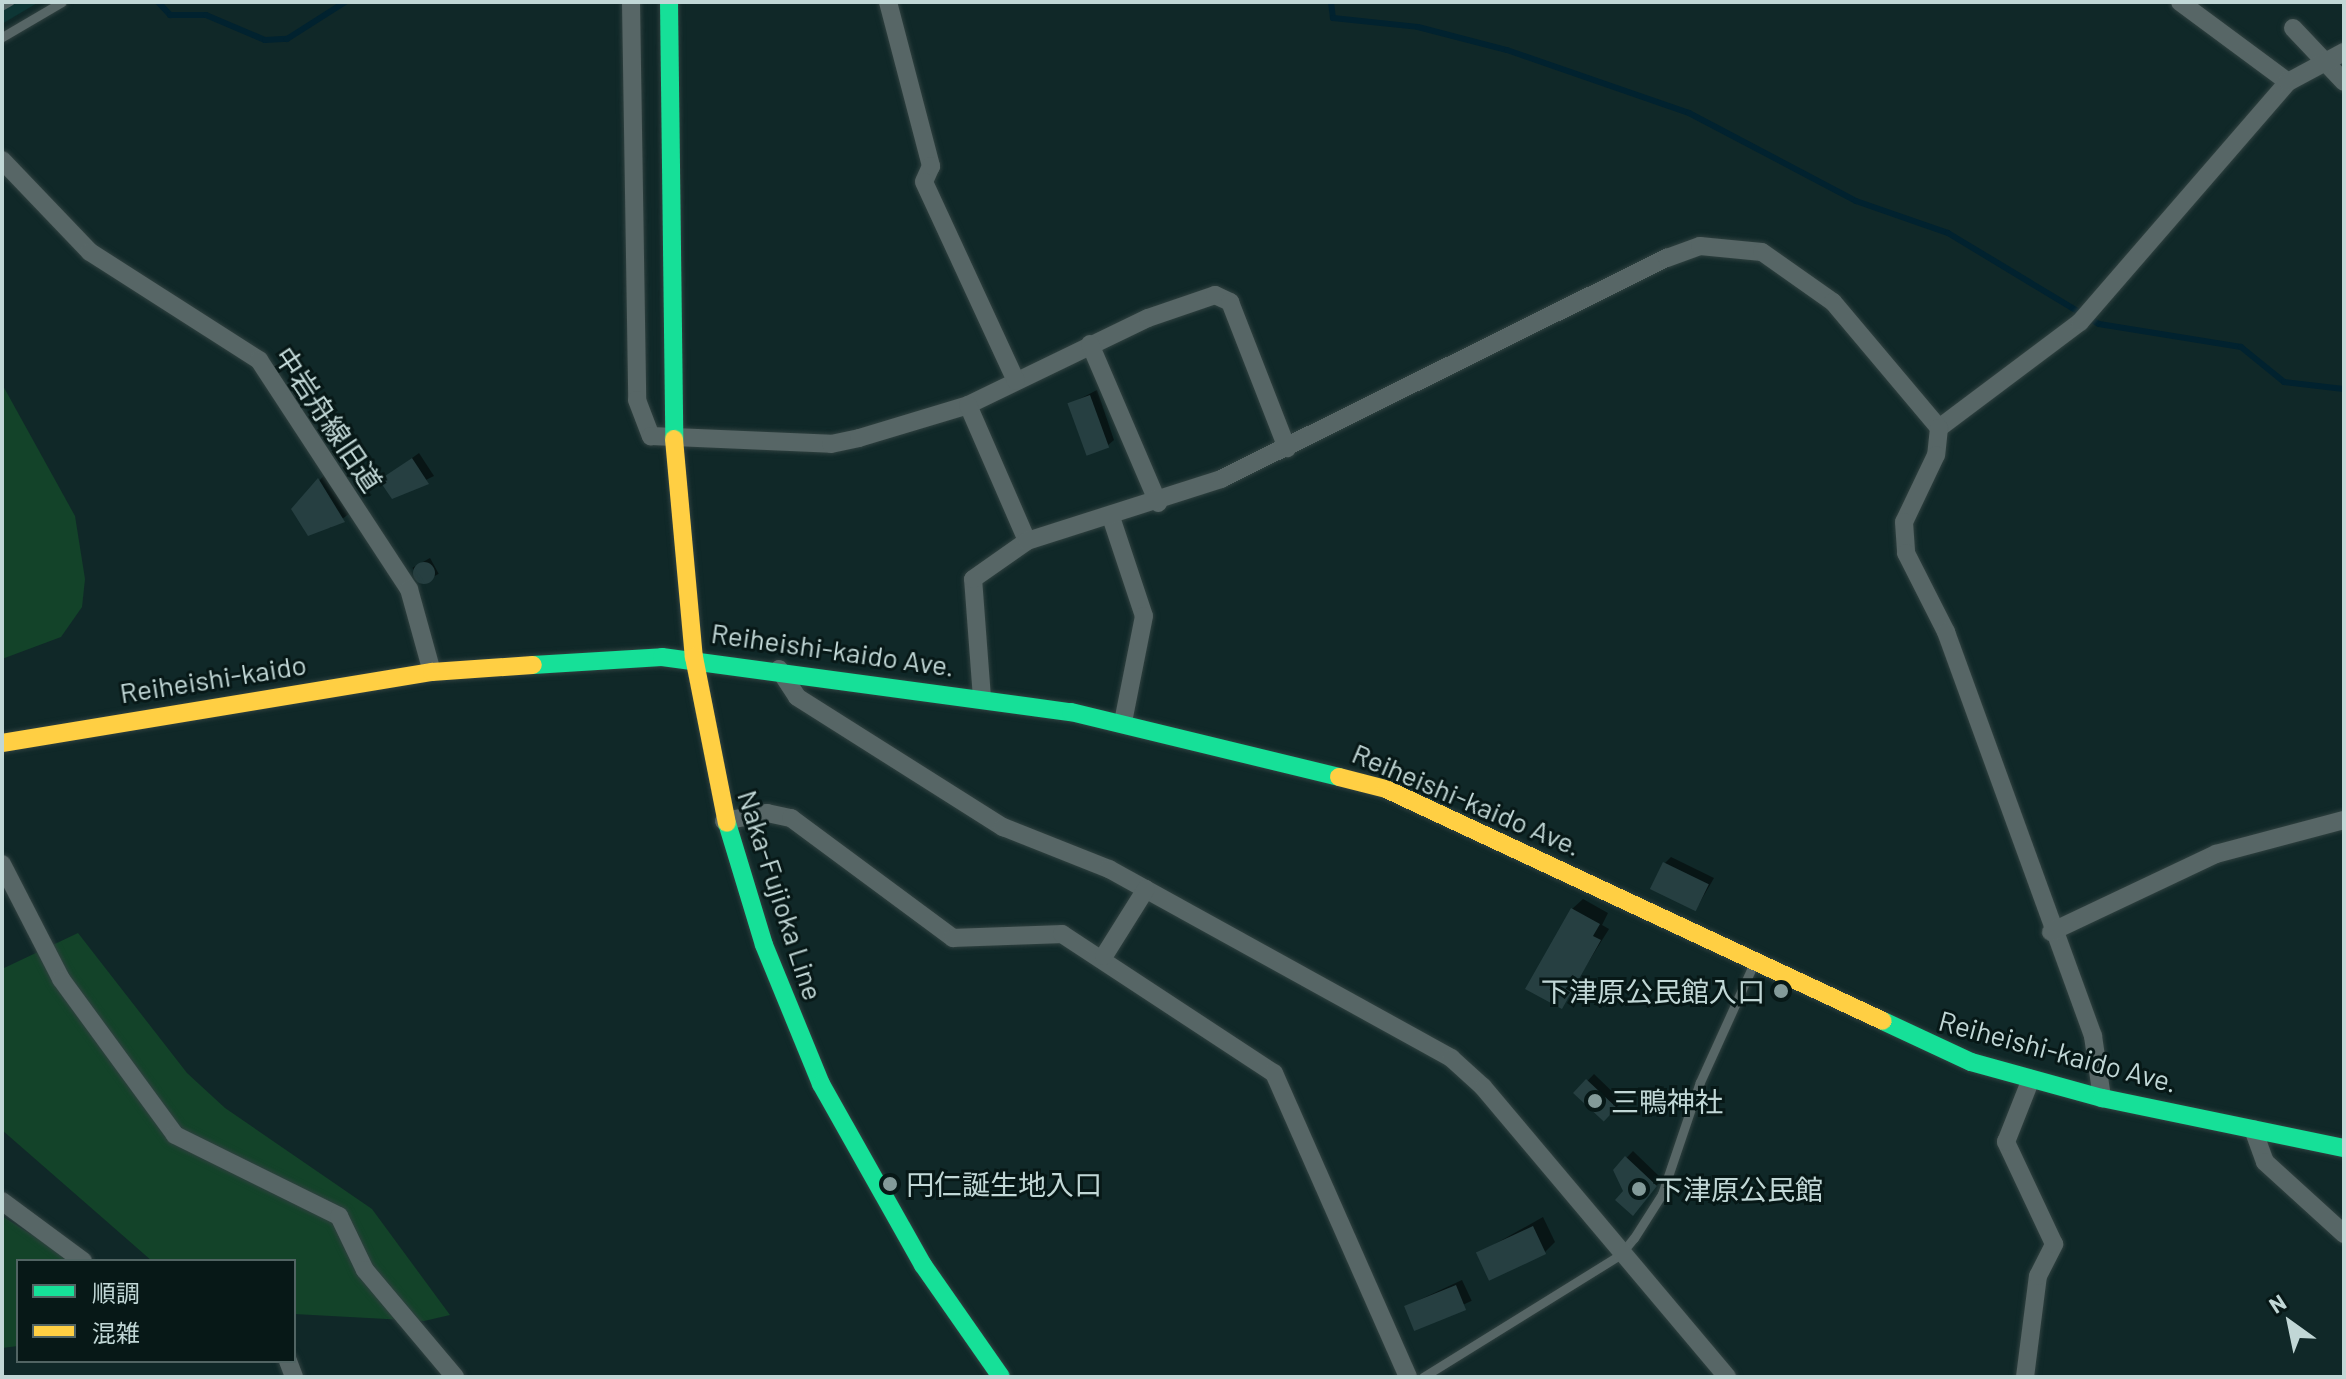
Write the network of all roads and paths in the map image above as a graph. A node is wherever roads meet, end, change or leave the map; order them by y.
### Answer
1 (62, 2) edge
2 (631, 2) edge
3 (669, 2) edge
4 (888, 2) edge
5 (2180, 2) edge
6 (2293, 28) dead end
7 (2, 37) edge
8 (2344, 52) edge
9 (2321, 65) junction
10 (2288, 82) junction
11 (2344, 82) edge
12 (2, 160) edge
13 (1090, 344) junction
14 (1016, 381) junction
15 (968, 405) junction
16 (1939, 428) junction
17 (674, 438) junction
18 (1287, 448) junction
19 (1158, 503) junction
20 (1111, 517) junction
21 (1027, 541) junction
22 (694, 657) junction
23 (779, 669) junction
24 (432, 672) junction
25 (982, 698) junction
26 (1123, 722) junction
27 (2, 743) edge
28 (2344, 820) edge
29 (724, 821) junction
30 (2, 864) edge
31 (1146, 889) junction
32 (2051, 932) junction
33 (1104, 956) junction
34 (1754, 963) junction
35 (2031, 1079) junction
36 (2102, 1098) junction
37 (2253, 1129) junction
38 (2344, 1148) edge
39 (2, 1201) edge
40 (2344, 1234) edge
41 (1620, 1255) junction
42 (80, 1259) edge
43 (455, 1377) edge
44 (1001, 1377) edge
45 (1408, 1377) edge
46 (1423, 1377) edge
47 (1727, 1377) edge
48 (2025, 1377) edge

1 - 7 lane
2 - 17 street
3 - 17 main road, Naka-Fujioka Line
4 - 14 street
5 - 10 street
6 - 9 street
8 - 9 street
9 - 10 street
9 - 11 street
10 - 16 street
12 - 24 street, 中岩舟線旧道
13 - 14 street
13 - 18 street
13 - 19 street
14 - 15 street
15 - 17 street
15 - 21 street
16 - 18 street
16 - 32 street
17 - 22 main road, Naka-Fujioka Line
18 - 19 street
19 - 20 street
20 - 21 street
20 - 26 street
21 - 25 street
22 - 23 main road, Reiheishi-kaido Ave.
22 - 24 main road, Reiheishi-kaido Ave.
22 - 29 main road, Naka-Fujioka Line
23 - 25 main road, Reiheishi-kaido Ave.
23 - 31 street
24 - 27 main road, Reiheishi-kaido
25 - 26 main road, Reiheishi-kaido Ave.
26 - 34 main road, Reiheishi-kaido Ave.
28 - 32 street
29 - 33 street
29 - 44 main road, Naka-Fujioka Line
30 - 43 street
31 - 33 street
31 - 41 street
32 - 36 street
33 - 45 street
34 - 35 main road, Reiheishi-kaido Ave.
34 - 41 lane
35 - 36 main road, Reiheishi-kaido Ave.
35 - 48 street
36 - 37 main road, Reiheishi-kaido Ave.
37 - 38 main road, Reiheishi-kaido Ave.
37 - 40 street
39 - 42 street
41 - 46 lane
41 - 47 street

